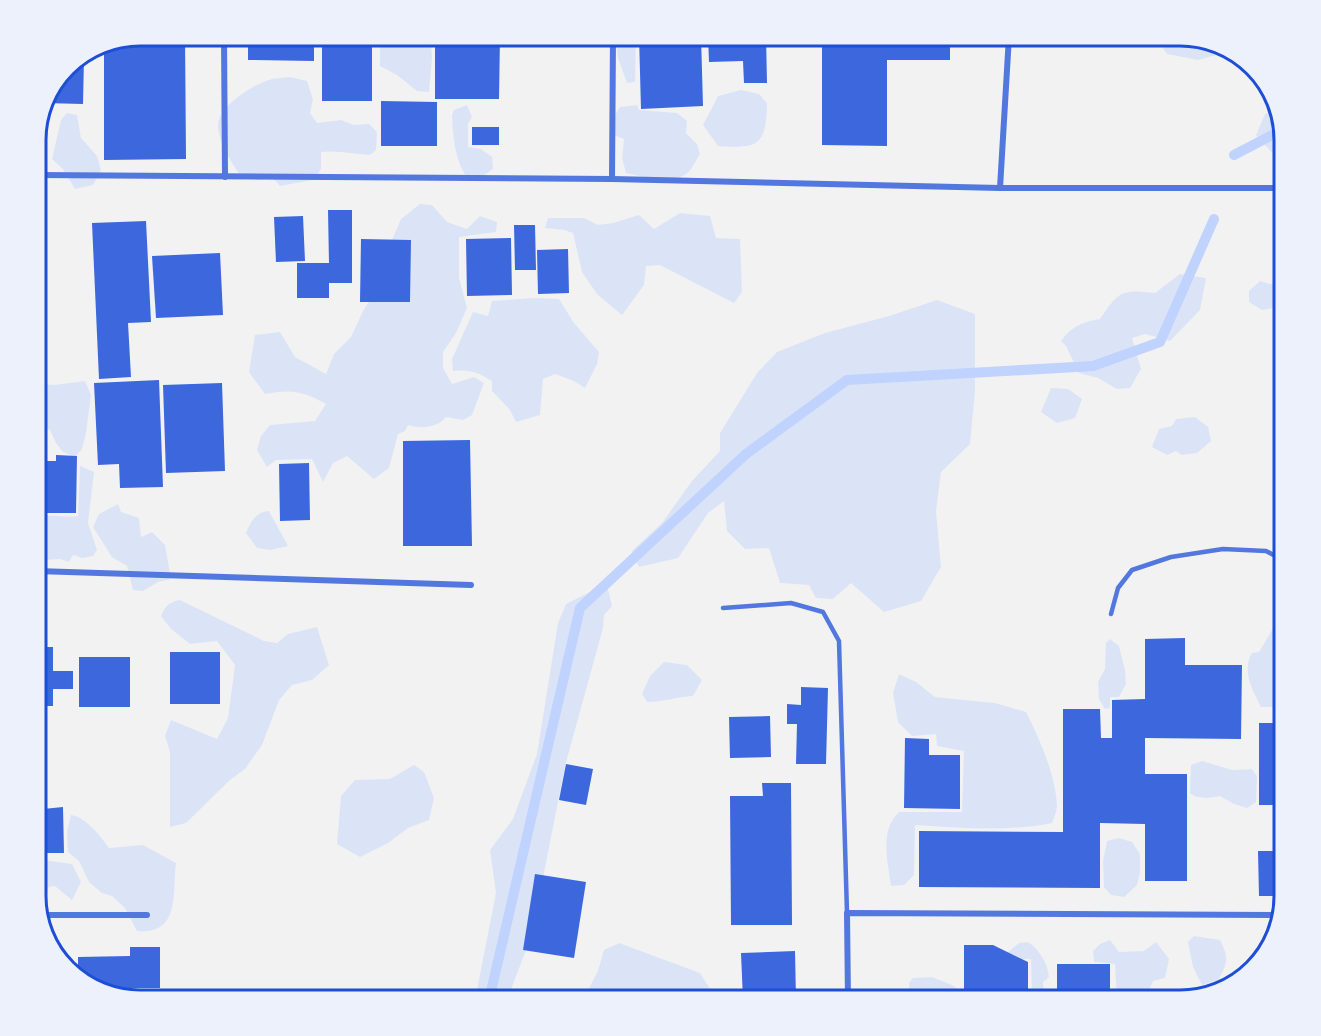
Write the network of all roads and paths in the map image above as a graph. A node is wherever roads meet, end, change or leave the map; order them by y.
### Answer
1 (224, 47) edge
2 (613, 47) edge
3 (1008, 47) edge
4 (47, 175) edge
5 (225, 177) junction
6 (612, 179) junction
7 (1000, 188) junction
8 (1274, 188) edge
9 (1274, 555) edge
10 (47, 571) edge
11 (471, 585) dead end
12 (723, 608) dead end
13 (1111, 614) dead end
14 (847, 913) junction
15 (49, 915) edge
16 (147, 915) dead end
17 (1273, 915) edge
18 (848, 990) edge

1 - 5 street
2 - 6 street
3 - 7 street
4 - 5 street
5 - 6 street
6 - 7 street
7 - 8 street
9 - 13 lane
10 - 11 street
12 - 14 lane
14 - 17 street
14 - 18 street
15 - 16 street

